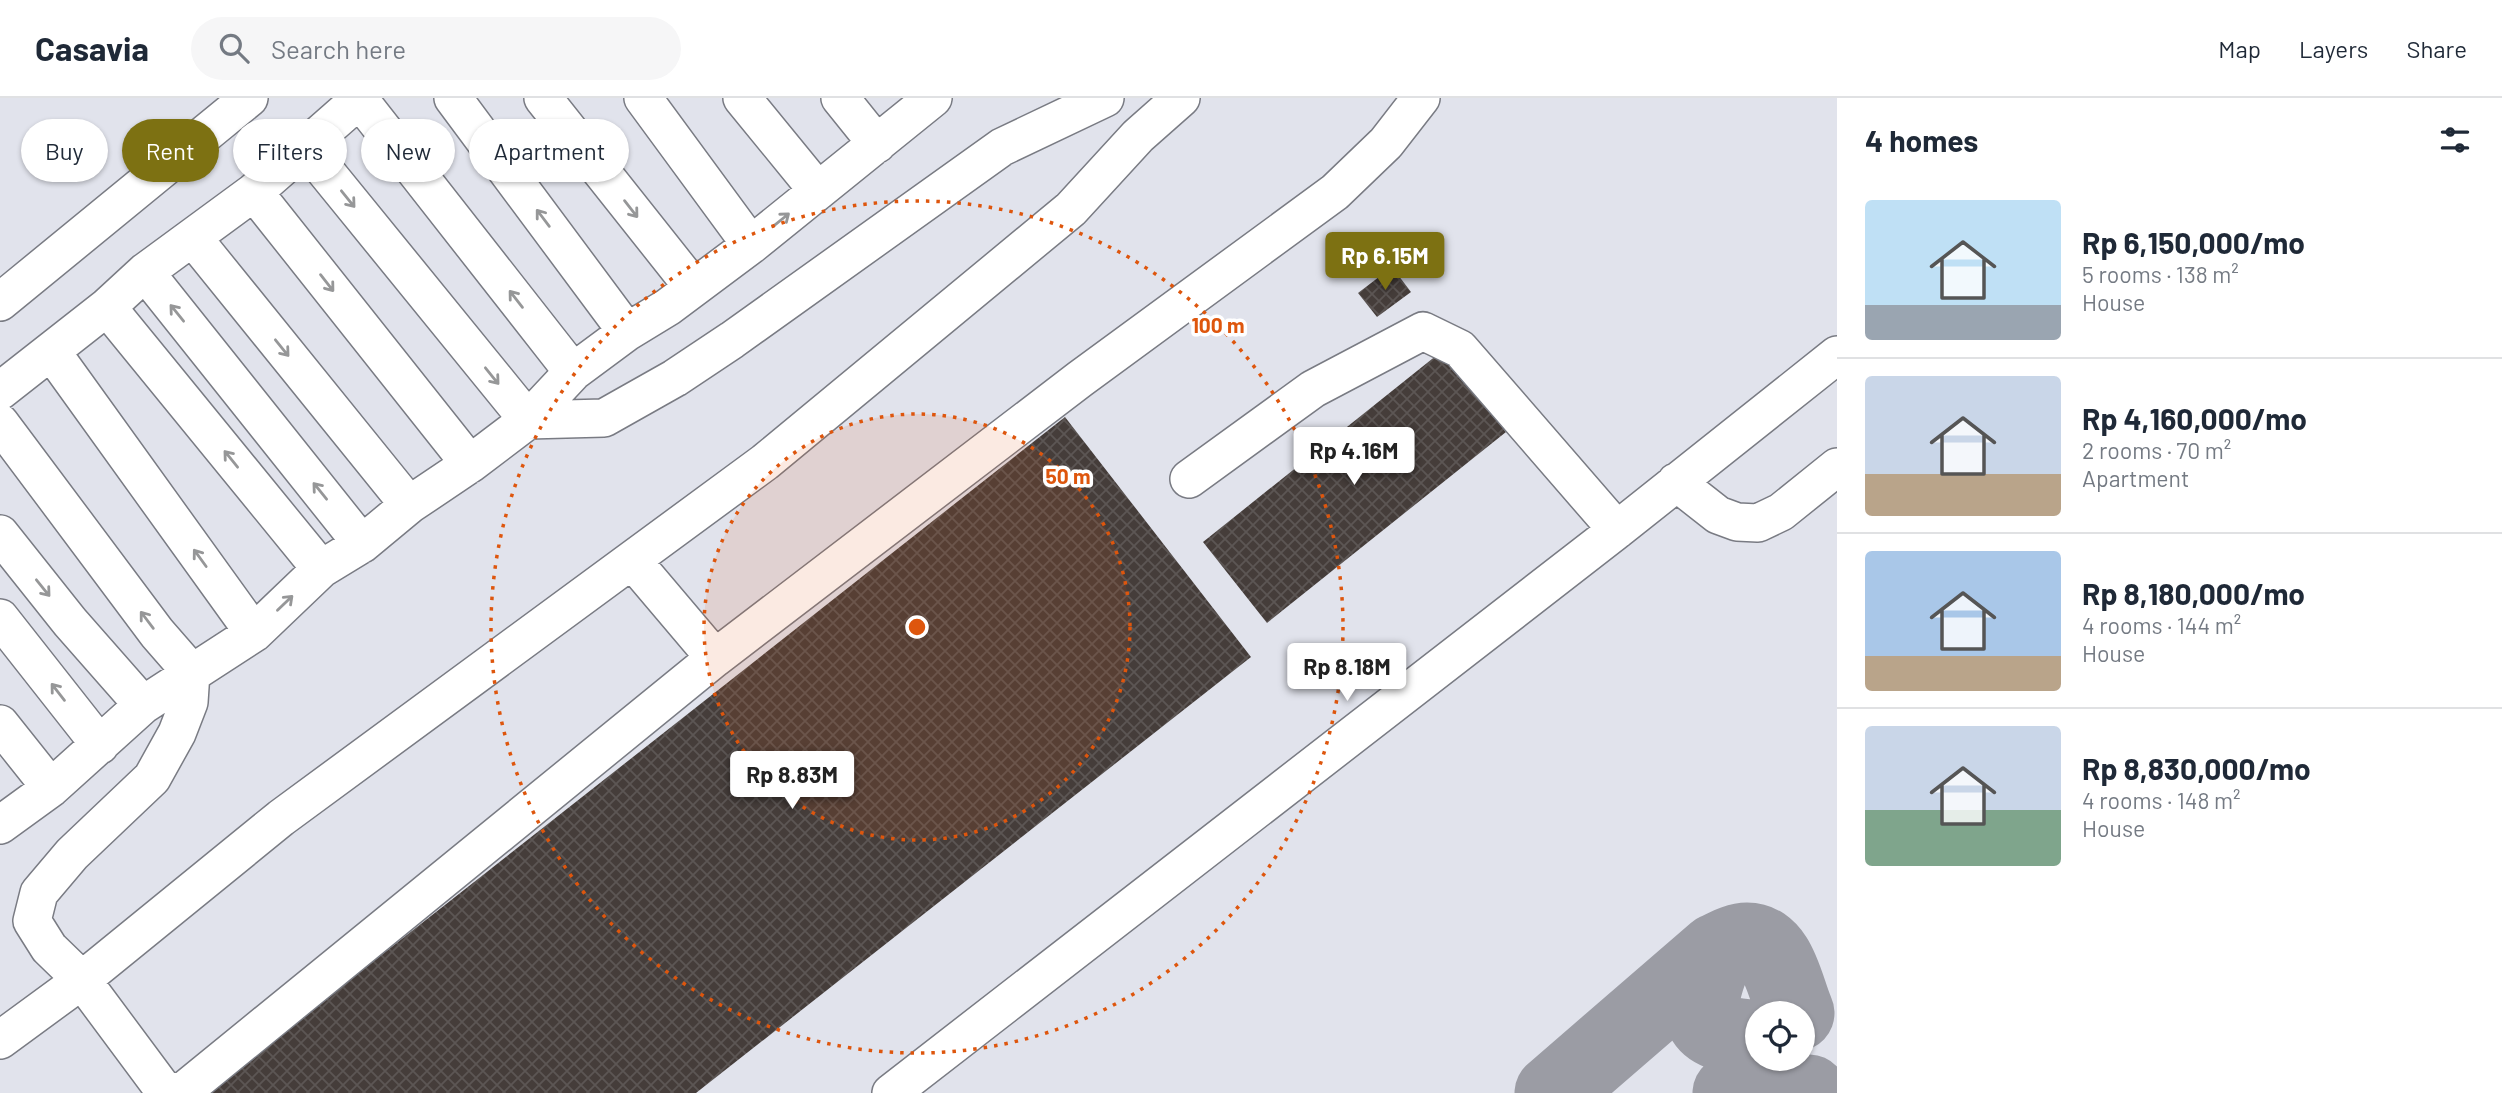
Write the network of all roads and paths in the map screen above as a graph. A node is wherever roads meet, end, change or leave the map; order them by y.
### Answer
1 (249, 98) edge
2 (453, 98) edge
3 (543, 98) edge
4 (643, 98) edge
5 (742, 98) edge
6 (840, 98) edge
7 (1105, 98) edge
8 (1181, 98) edge
9 (1421, 98) edge
10 (360, 99) edge
11 (924, 101) edge
12 (337, 119) edge
13 (877, 144) junction
14 (265, 182) edge
15 (334, 182) edge
16 (818, 191) junction
17 (254, 192) junction
18 (193, 238) junction
19 (751, 245) junction
20 (145, 272) junction
21 (693, 288) junction
22 (0, 302) edge
23 (107, 307) junction
24 (627, 332) junction
25 (51, 351) junction
26 (1837, 355) edge
27 (573, 372) junction
28 (0, 390) edge
29 (528, 420) junction
30 (0, 424) edge
31 (470, 464) junction
32 (1837, 467) edge
33 (1189, 479) dead end
34 (1676, 482) junction
35 (409, 505) junction
36 (1616, 530) junction
37 (0, 534) edge
38 (362, 544) junction
39 (632, 561) junction
40 (321, 569) junction
41 (0, 618) edge
42 (254, 633) junction
43 (715, 658) junction
44 (191, 672) junction
45 (143, 705) junction
46 (0, 724) edge
47 (100, 745) junction
48 (51, 788) junction
49 (0, 825) edge
50 (82, 980) junction
51 (0, 1040) edge
52 (180, 1093) edge
53 (891, 1093) edge

1 - 22 street
24 -> 2 street
3 -> 21 street
4 - 19 street
5 - 16 street
6 - 13 street
7 - 29 street
8 - 39 street
9 - 43 street
10 - 12 street
27 -> 10 street
11 - 13 street
13 - 16 street
14 - 17 street
15 -> 29 street
19 -> 16 street
17 - 18 street
17 -> 31 street
18 - 20 street
18 -> 35 street
19 - 21 street
20 - 23 street
38 -> 20 street
21 - 24 street
23 - 25 street
40 -> 23 street
24 - 27 street
25 - 28 street
42 -> 25 street
26 - 34 street
27 - 29 street
29 - 31 street
44 -> 30 street
31 - 35 street
32 - 34 street
33 - 36 street
34 - 36 street
35 - 38 street
36 - 53 street
37 -> 45 street
38 - 40 street
39 - 43 street
39 - 50 street
42 -> 40 street
47 -> 41 street
42 - 44 street
43 - 52 street
44 - 45 street
44 - 50 street
45 - 47 street
46 - 48 street
47 - 48 street
48 - 49 street
50 - 51 street
50 - 52 street

